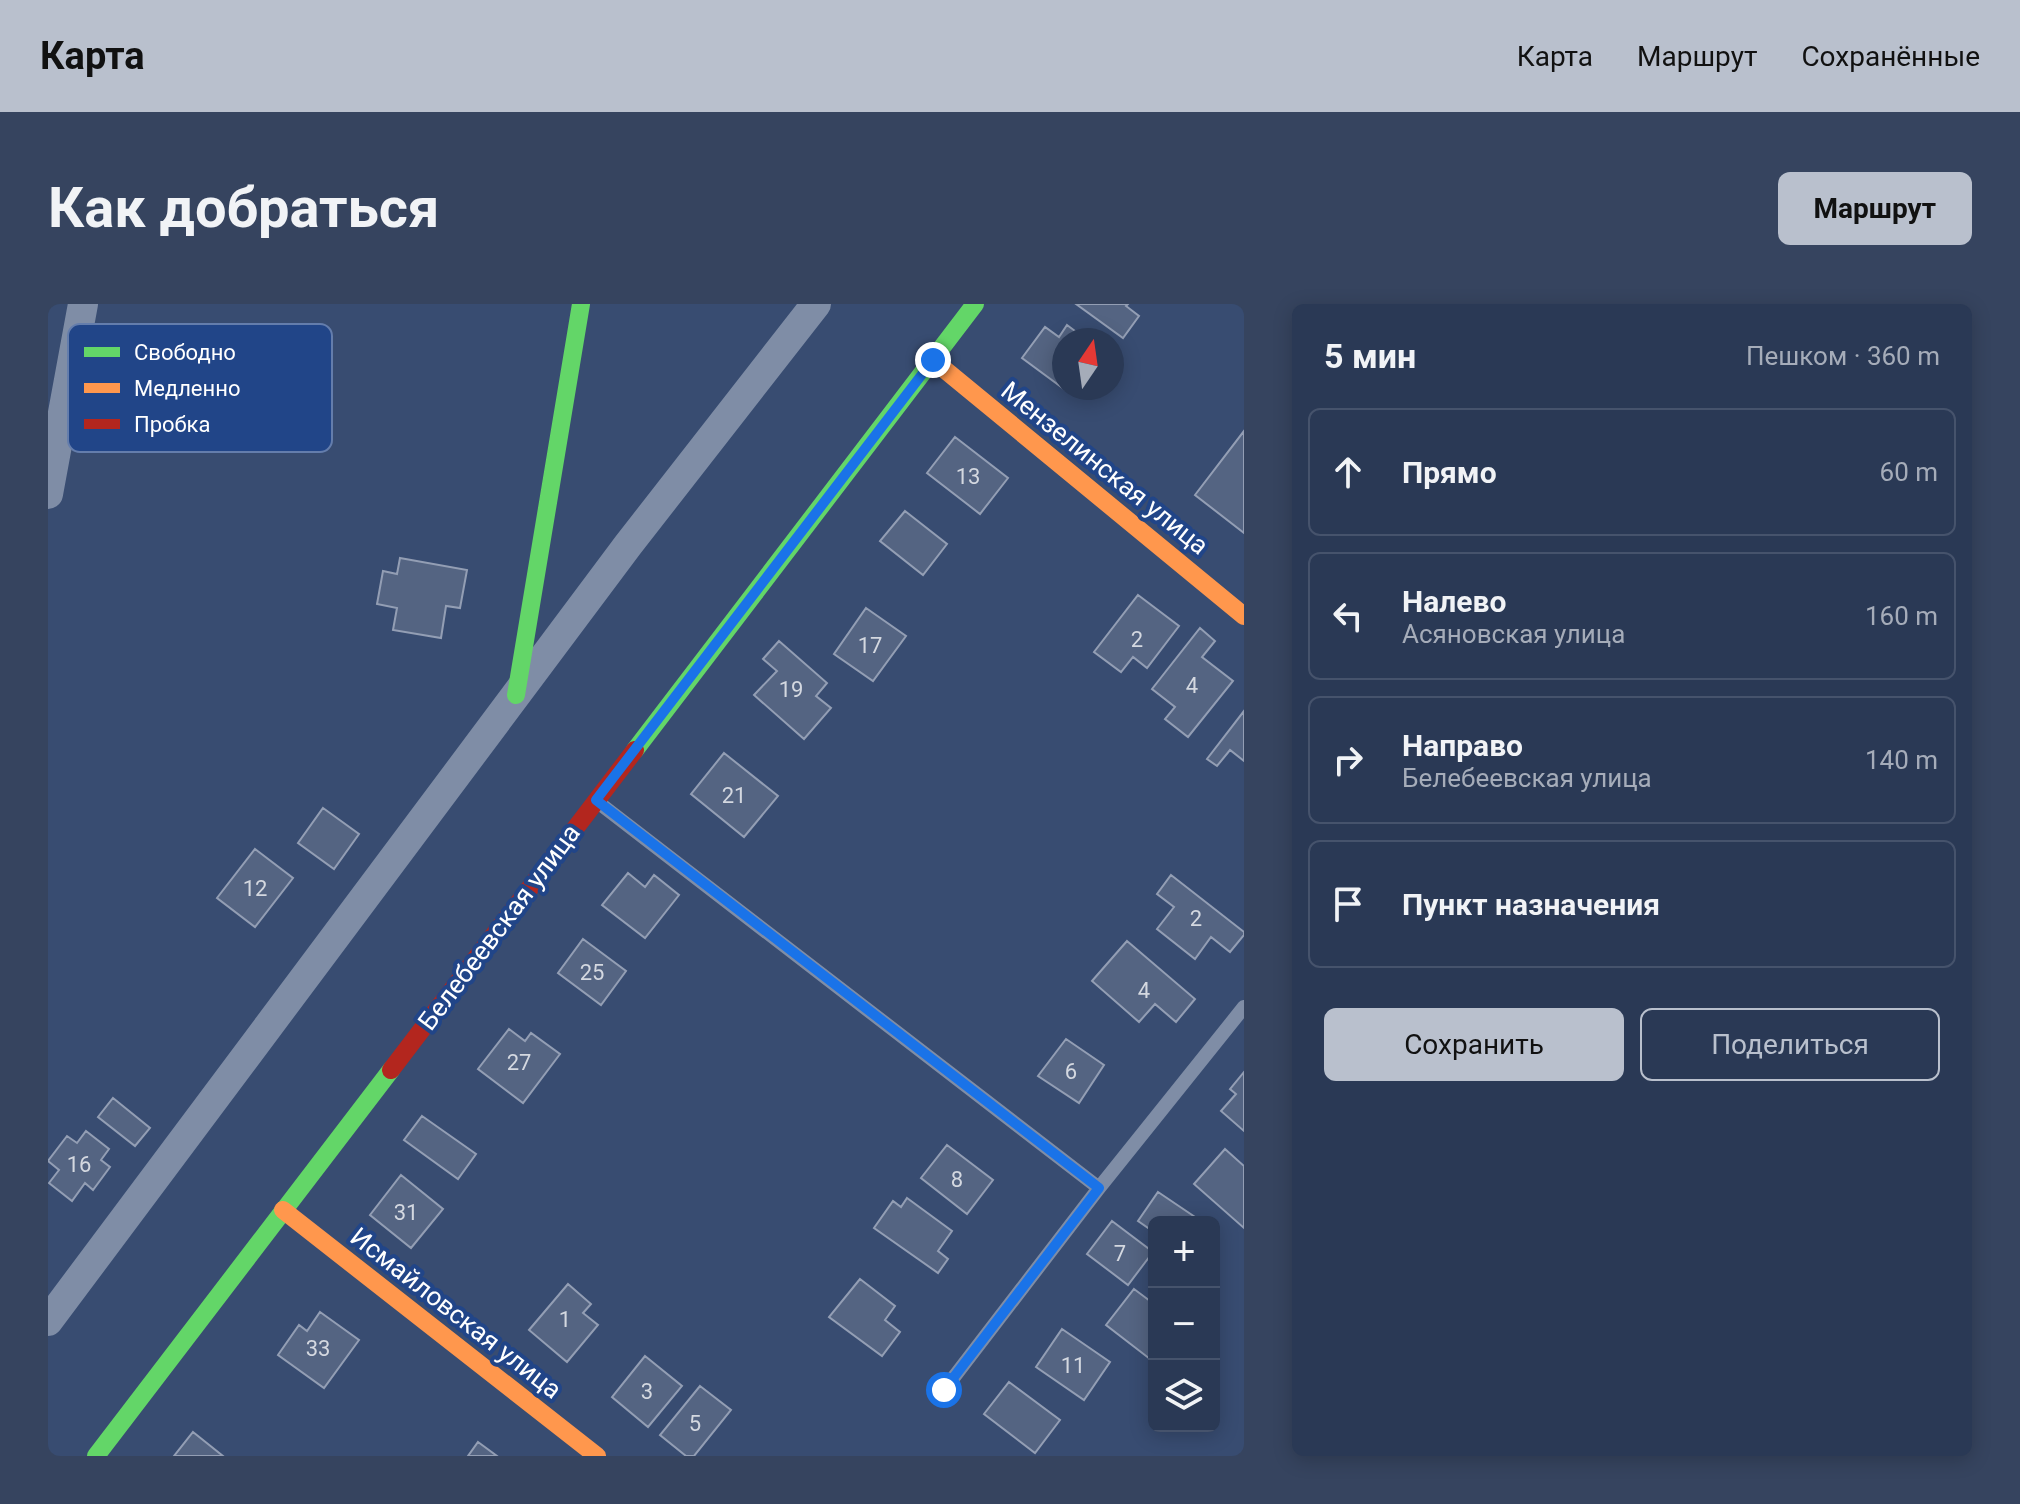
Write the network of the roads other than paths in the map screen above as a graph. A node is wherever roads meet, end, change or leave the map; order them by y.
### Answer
1 (83, 304) edge
2 (581, 304) edge
3 (816, 304) edge
4 (975, 304) edge
5 (79, 324) edge
6 (933, 360) junction
7 (68, 385) edge
8 (48, 494) edge
9 (1244, 616) edge
10 (516, 695) junction
11 (596, 800) junction
12 (1244, 1007) edge
13 (1099, 1188) junction
14 (283, 1210) junction
15 (48, 1321) edge
16 (944, 1390) dead end
17 (96, 1456) edge
18 (597, 1456) edge

1 - 5 street
2 - 10 street
3 - 10 street
4 - 6 street, Белебеевская улица
6 - 9 street, Мензелинская улица
6 - 11 street, Белебеевская улица
7 - 8 street
10 - 15 street
11 - 13 lane
11 - 14 street, Белебеевская улица
12 - 13 lane
13 - 16 lane
14 - 17 street, Белебеевская улица
14 - 18 street, Исмайловская улица

